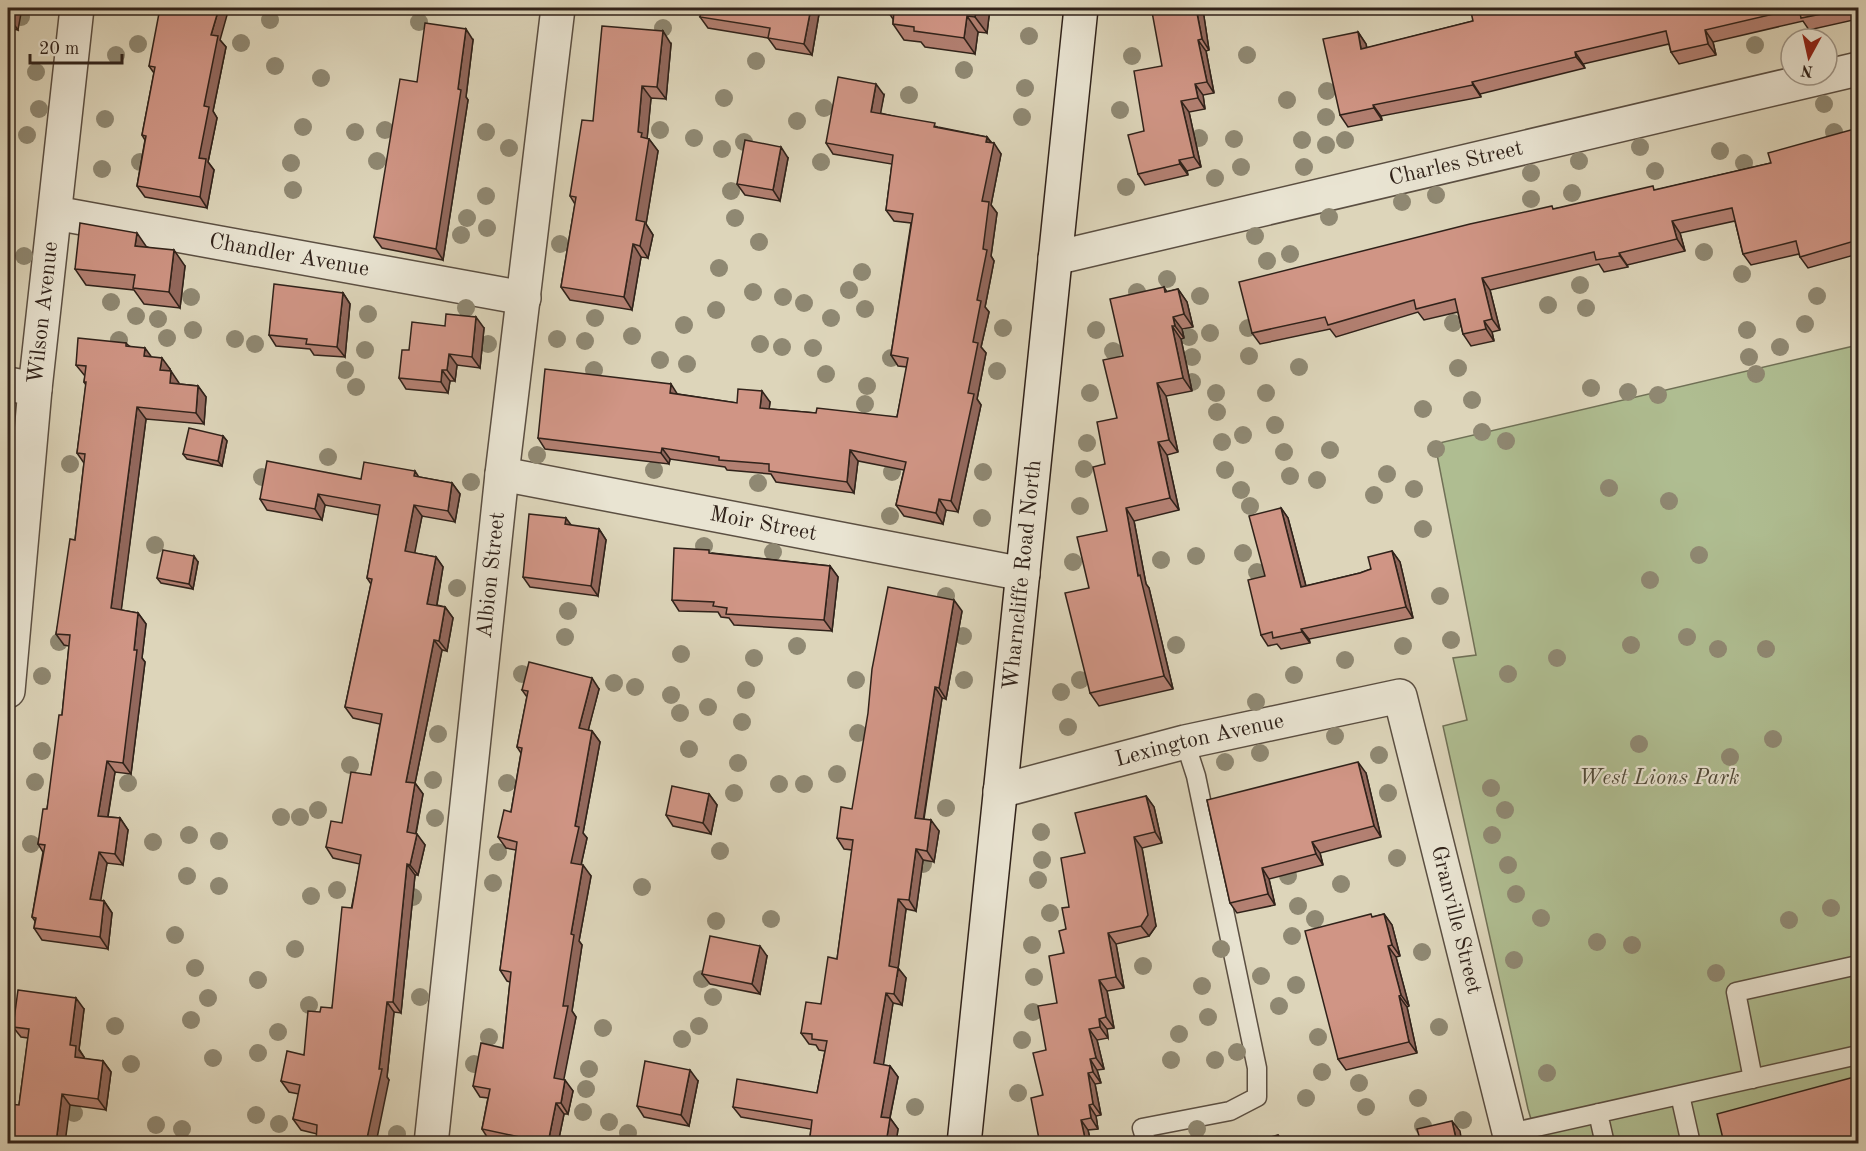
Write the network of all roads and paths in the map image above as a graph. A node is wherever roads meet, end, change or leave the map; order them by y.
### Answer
1 (77, 8) edge
2 (558, 8) edge
3 (1082, 8) edge
4 (1858, 69) edge
5 (55, 213) junction
6 (1055, 258) junction
7 (525, 298) junction
8 (21, 386) edge
9 (502, 474) junction
10 (1023, 574) junction
11 (8, 691) edge
12 (1400, 696) joint
13 (1185, 742) junction
14 (1000, 791) junction
15 (1858, 965) edge
16 (1858, 1055) edge
17 (1753, 1078) junction
18 (1680, 1095) junction
19 (1598, 1113) junction
20 (1511, 1138) edge
21 (431, 1143) edge
22 (964, 1143) edge
23 (1147, 1143) edge
24 (1605, 1143) edge
25 (1691, 1143) edge

1 - 5 street, Wilson Avenue
2 - 7 street, Albion Street
3 - 6 street, Wharncliffe Road North
4 - 6 street, Charles Street
5 - 7 street, Chandler Avenue
5 - 8 street, Wilson Avenue
6 - 10 street, Wharncliffe Road North
7 - 9 street, Albion Street
8 - 11 street, Wilson Avenue
9 - 10 street, Moir Street
9 - 21 street, Albion Street
10 - 14 street, Wharncliffe Road North
12 - 13 street, Lexington Avenue
12 - 20 street, Granville Street
13 - 14 street, Lexington Avenue
13 - 23 lane
14 - 22 street, Wharncliffe Road North
15 - 17 lane
16 - 17 lane
17 - 18 lane
18 - 19 lane
18 - 25 lane
19 - 20 lane
19 - 24 lane

